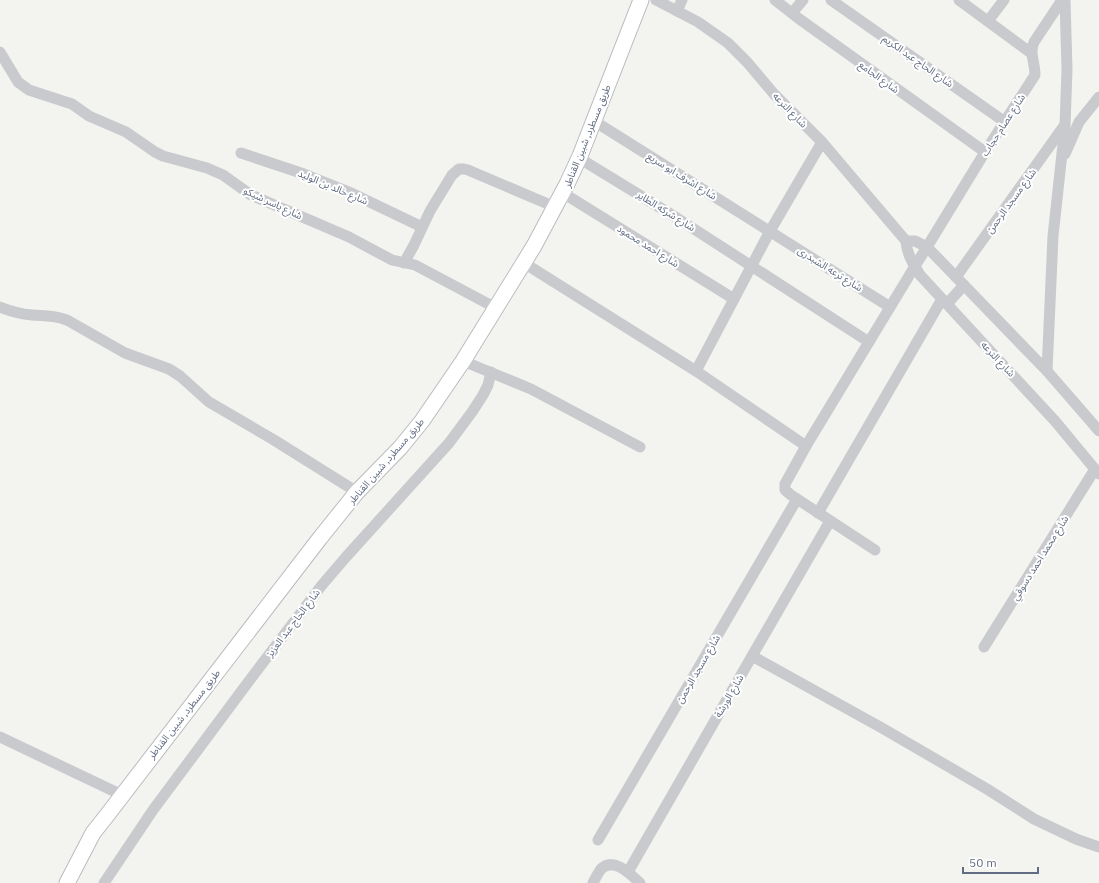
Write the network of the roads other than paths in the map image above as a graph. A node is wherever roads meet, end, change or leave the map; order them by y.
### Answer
1 (641, 0) edge
2 (656, 0) edge
3 (682, 0) edge
4 (775, 0) edge
5 (803, 0) edge
6 (830, 0) edge
7 (959, 0) edge
8 (1004, 0) edge
9 (1062, 0) edge
10 (1065, 0) edge
11 (674, 9) junction
12 (792, 13) junction
13 (988, 21) junction
14 (0, 52) edge
15 (1031, 53) junction
16 (1099, 98) edge
17 (594, 121) junction
18 (1005, 122) junction
19 (1065, 126) junction
20 (822, 142) junction
21 (985, 152) junction
22 (242, 153) dead end
23 (579, 158) junction
24 (1062, 162) junction
25 (563, 192) junction
26 (555, 206) junction
27 (422, 227) junction
28 (770, 231) junction
29 (906, 241) junction
30 (927, 247) junction
31 (404, 263) junction
32 (524, 263) junction
33 (752, 266) junction
34 (915, 266) junction
35 (960, 281) junction
36 (734, 299) junction
37 (944, 301) junction
38 (0, 307) edge
39 (890, 307) junction
40 (496, 308) junction
41 (869, 342) junction
42 (467, 362) junction
43 (488, 371) junction
44 (696, 371) junction
45 (1047, 371) junction
46 (1099, 431) edge
47 (806, 446) junction
48 (640, 447) dead end
49 (1097, 471) edge
50 (357, 492) junction
51 (797, 499) junction
52 (818, 513) junction
53 (830, 521) junction
54 (875, 550) dead end
55 (984, 647) dead end
56 (752, 656) junction
57 (0, 737) edge
58 (122, 795) junction
59 (598, 840) dead end
60 (1099, 847) edge
61 (628, 872) junction
62 (638, 882) edge
63 (67, 883) edge
64 (104, 883) edge
65 (593, 883) edge

1 - 17 main road, طريق مسطرد, شبين القناطر
2 - 11 street, شارع الترعه
3 - 11 street
4 - 12 street, شارع الجامع
5 - 12 street
6 - 18 street, شارع الحاج عبد الكريم
7 - 13 street
8 - 13 street
9 - 15 street
10 - 19 street
11 - 20 street, شارع الترعه
12 - 21 street, شارع الجامع
13 - 15 street
14 - 31 street, شارع ياسر شيكو
15 - 18 street, شارع عصام حجاب
16 - 24 street
17 - 23 main road, طريق مسطرد, شبين القناطر
17 - 28 street, شارع اشرف ابو سريع
18 - 21 street, شارع عصام حجاب
19 - 24 street
19 - 35 street, شارع مسجد الرحمن
20 - 28 street
20 - 29 street, شارع الترعه
21 - 30 street, شارع عصام حجاب
22 - 27 street, شارع خالد بن الوليد
23 - 25 main road, طريق مسطرد, شبين القناطر
23 - 33 street, شارع شركه الطاير
24 - 45 street
25 - 26 main road, طريق مسطرد, شبين القناطر
25 - 36 street, شارع احمد محمود
26 - 27 street
26 - 32 main road, طريق مسطرد, شبين القناطر
27 - 31 street
28 - 33 street
28 - 39 street, شارع ترعه الشبدرى
29 - 30 street
29 - 34 street, شارع الترعه
30 - 34 street, شارع عصام حجاب
30 - 35 street
31 - 40 street, شارع ياسر شيكو
32 - 40 main road, طريق مسطرد, شبين القناطر
32 - 44 street
33 - 36 street
33 - 41 street, شارع شركه الطاير
34 - 37 street, شارع الترعه
34 - 39 street, شارع عصام حجاب
35 - 37 street, شارع مسجد الرحمن
35 - 45 street
36 - 44 street
37 - 49 street, شارع الترعه
37 - 52 street, شارع مسجد الرحمن
38 - 50 street
39 - 41 street, شارع عصام حجاب
40 - 42 main road, طريق مسطرد, شبين القناطر
41 - 47 street, شارع عصام حجاب
42 - 43 street
42 - 50 main road, طريق مسطرد, شبين القناطر
43 - 48 street
43 - 64 street, شارع الحاج عبد العزيز
44 - 47 street
45 - 46 street
47 - 51 street, شارع عصام حجاب
49 - 55 street, شارع محمد احمد دسوقي
50 - 58 main road, طريق مسطرد, شبين القناطر
51 - 52 street
51 - 59 street, شارع مسجد الرحمن
52 - 53 street
53 - 54 street
53 - 56 street, شارع الورشة
56 - 60 street
56 - 61 street, شارع الورشة
57 - 58 street
58 - 63 main road, طريق مسطرد, شبين القناطر
61 - 62 street
61 - 65 street

